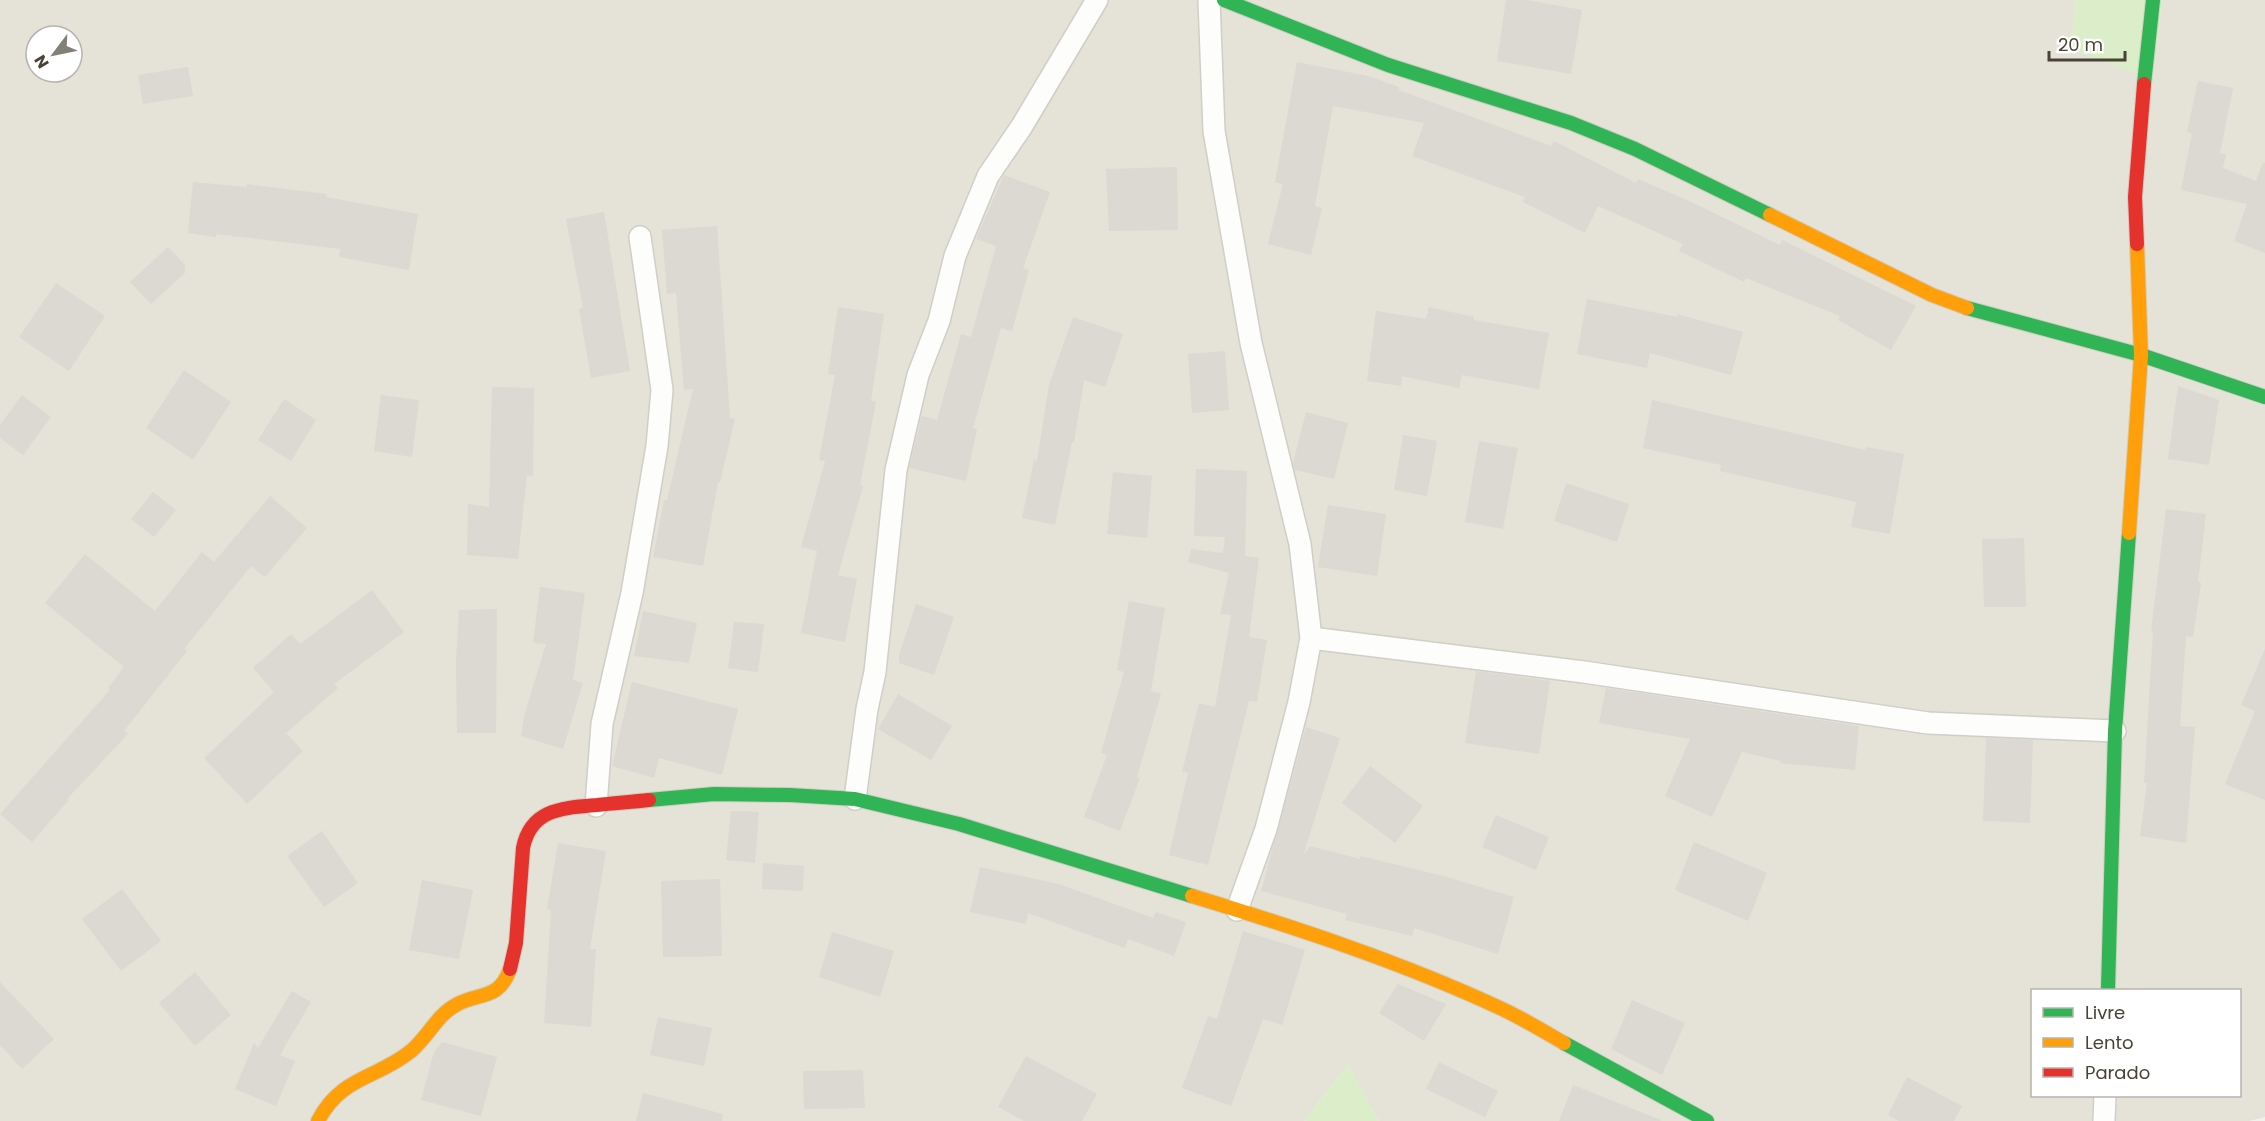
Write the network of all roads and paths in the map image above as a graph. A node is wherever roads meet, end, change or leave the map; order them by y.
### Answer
1 (1097, 0) edge
2 (1209, 0) edge
3 (1224, 0) edge
4 (2153, 0) edge
5 (640, 237) dead end
6 (2141, 355) junction
7 (2265, 397) edge
8 (1311, 638) junction
9 (2115, 731) junction
10 (855, 799) junction
11 (596, 806) junction
12 (1237, 910) junction
13 (2108, 989) edge
14 (2105, 1097) edge
15 (318, 1121) edge
16 (1707, 1121) edge
17 (2104, 1121) edge

1 - 10 street
2 - 8 street
3 - 6 street
4 - 6 street
5 - 11 street
6 - 7 street
6 - 9 street
8 - 9 street
8 - 12 street
9 - 13 street
10 - 11 street
10 - 12 street
11 - 15 street
12 - 16 street
14 - 17 street

